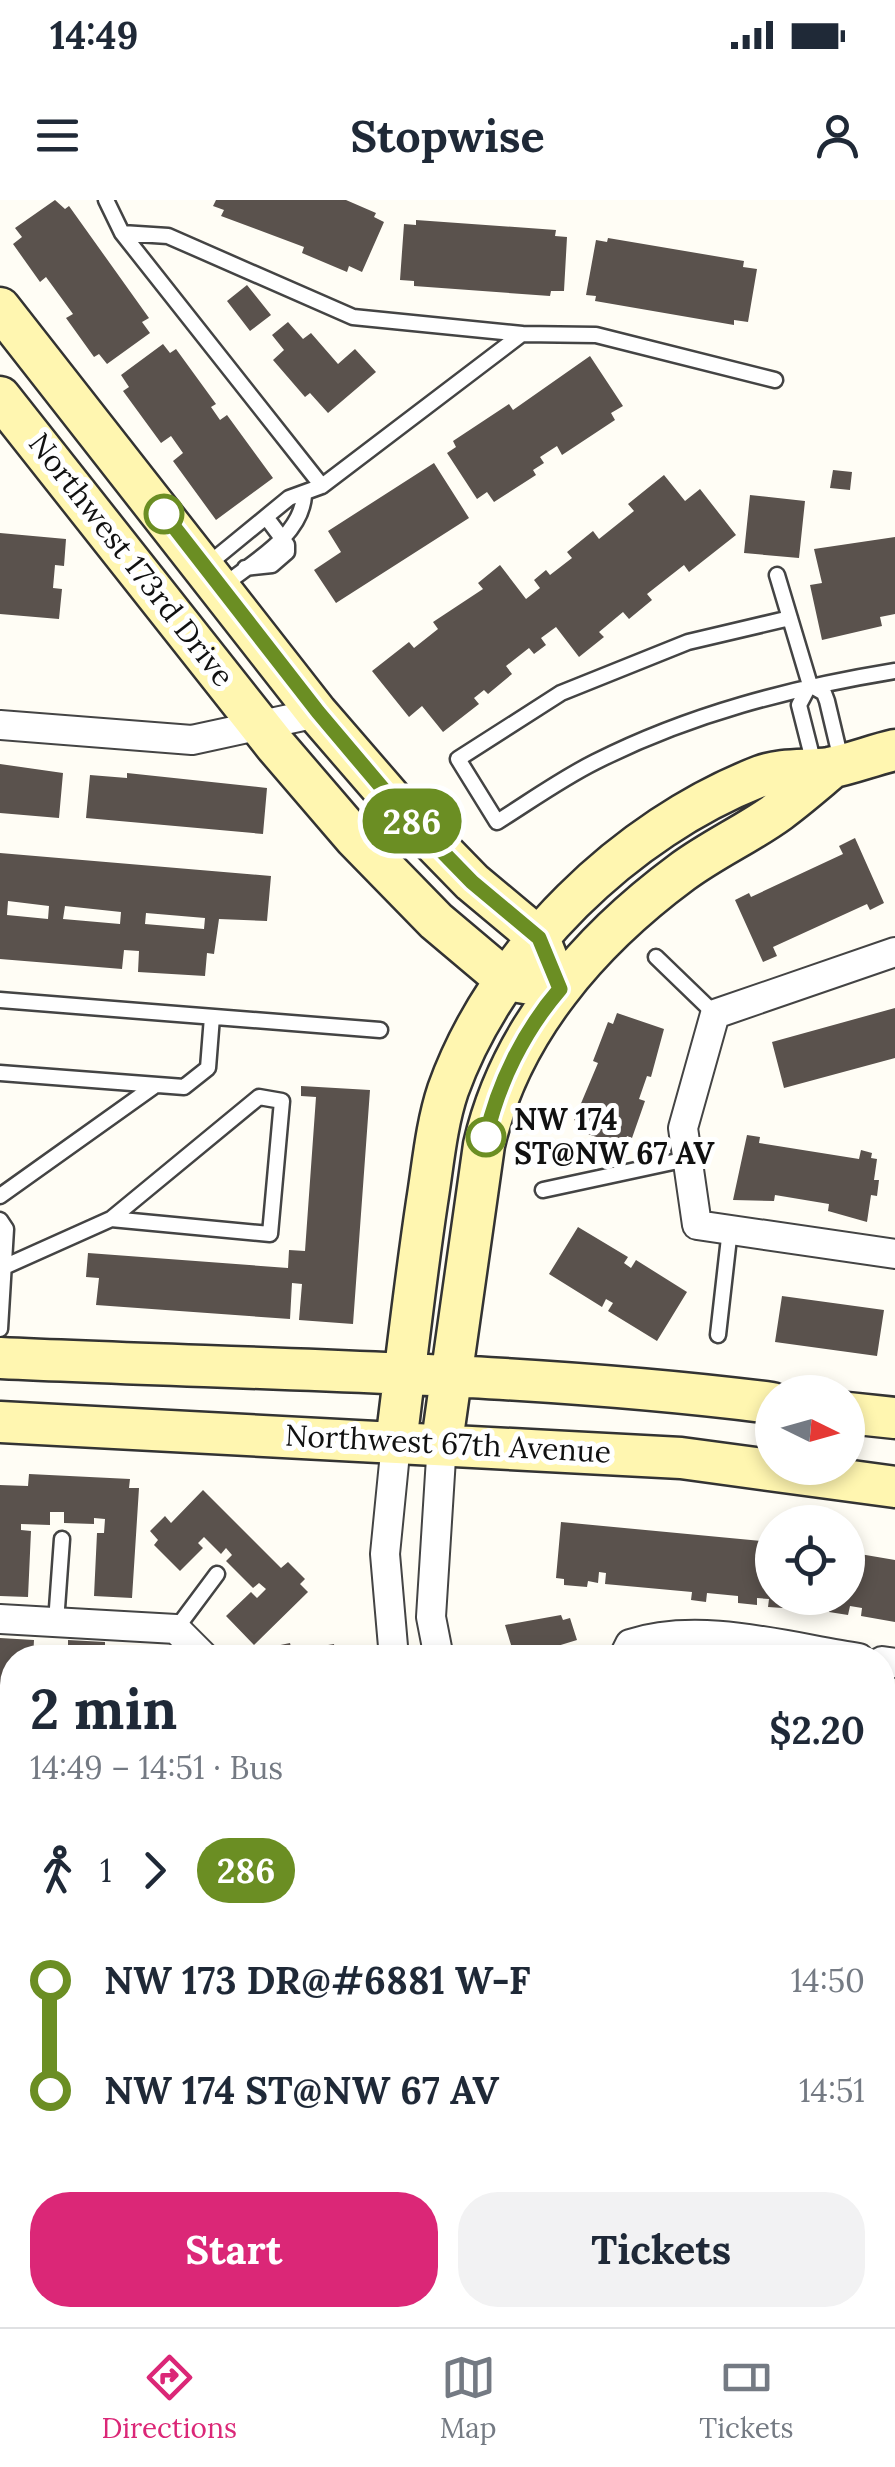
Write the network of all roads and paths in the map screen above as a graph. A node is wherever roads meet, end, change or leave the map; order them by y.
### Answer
1 (106, 200) edge
2 (122, 233) junction
3 (0, 308) edge
4 (522, 334) junction
5 (776, 380) dead end
6 (0, 396) edge
7 (322, 486) junction
8 (304, 496) junction
9 (266, 516) junction
10 (282, 538) junction
11 (224, 574) junction
12 (777, 576) dead end
13 (790, 618) junction
14 (895, 671) edge
15 (810, 685) junction
16 (318, 712) junction
17 (260, 725) junction
18 (0, 726) edge
19 (895, 750) edge
20 (830, 767) junction
21 (539, 938) junction
22 (895, 952) edge
23 (656, 957) dead end
24 (506, 980) junction
25 (560, 989) junction
26 (0, 1000) edge
27 (715, 1014) junction
28 (212, 1017) junction
29 (380, 1030) dead end
30 (0, 1073) edge
31 (153, 1087) junction
32 (687, 1159) junction
33 (542, 1190) dead end
34 (0, 1196) edge
35 (111, 1219) junction
36 (0, 1220) edge
37 (730, 1230) junction
38 (895, 1254) edge
39 (4, 1268) junction
40 (0, 1328) edge
41 (718, 1334) dead end
42 (0, 1358) edge
43 (404, 1377) junction
44 (452, 1379) junction
45 (0, 1385) edge
46 (755, 1401) edge
47 (865, 1414) edge
48 (895, 1418) edge
49 (0, 1422) edge
50 (50, 1424) junction
51 (442, 1442) junction
52 (396, 1443) junction
53 (895, 1488) edge
54 (62, 1539) dead end
55 (218, 1574) dead end
56 (387, 1595) junction
57 (432, 1595) junction
58 (0, 1619) edge
59 (56, 1622) junction
60 (176, 1630) junction
61 (191, 1645) edge
62 (393, 1645) edge
63 (438, 1645) edge
64 (638, 1645) edge
65 (766, 1645) edge

1 - 2 lane
2 - 4 lane
2 - 7 lane
3 - 11 street, Northwest 173rd Drive
4 - 5 lane
4 - 7 lane
6 - 17 street, Northwest 173rd Drive
7 - 8 lane
8 - 9 lane
8 - 10 lane
9 - 10 lane
9 - 11 lane
10 - 11 lane
11 - 16 street, Northwest 173rd Drive
12 - 13 lane
13 - 15 lane
13 - 15 lane
14 - 15 lane
15 - 20 lane
15 - 20 lane
16 - 17 street, Northwest 173rd Drive
16 - 21 street, Northwest 173rd Drive
17 - 18 street, Northwest 173rd Drive
17 - 24 street, Northwest 173rd Drive
19 - 20 street
20 - 21 street
20 - 25 street
21 - 24 street
21 - 25 street, Northwest 173rd Drive
22 - 27 street
23 - 27 lane
24 - 25 street
24 - 43 street
25 - 44 street
26 - 28 lane
27 - 32 street
28 - 29 lane
28 - 31 lane
30 - 31 lane
31 - 34 lane
32 - 33 lane
32 - 37 street
35 - 35 lane
35 - 39 lane
36 - 39 lane
37 - 38 street
37 - 41 lane
39 - 40 lane
42 - 43 street
43 - 44 street
43 - 52 street
44 - 46 street
44 - 51 street
45 - 50 street
47 - 48 street
49 - 50 street, Northwest 67th Avenue
50 - 52 street, Northwest 67th Avenue
51 - 52 street, Northwest 67th Avenue
51 - 53 street, Northwest 67th Avenue
51 - 57 street
52 - 56 street
54 - 59 lane
55 - 60 lane
56 - 57 street
56 - 62 street
57 - 63 street
58 - 59 street
59 - 60 street
60 - 61 street
64 - 65 street

